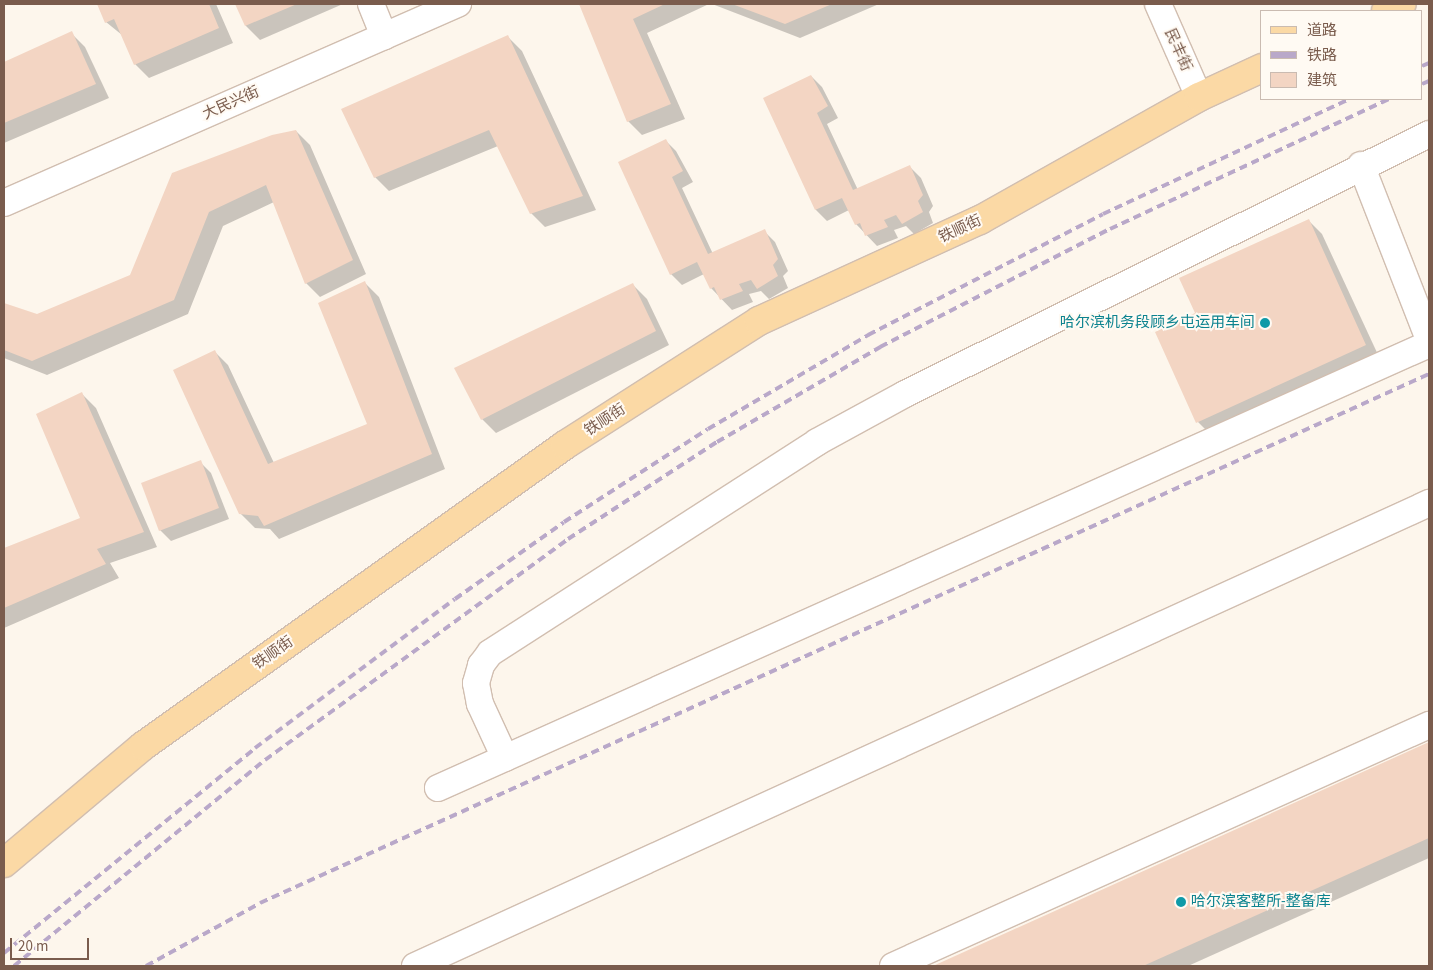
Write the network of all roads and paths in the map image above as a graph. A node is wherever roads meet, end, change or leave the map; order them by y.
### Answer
1 (370, 4) edge
2 (458, 4) edge
3 (1158, 4) edge
4 (1402, 4) edge
5 (1388, 10) edge
6 (384, 36) junction
7 (1260, 69) edge
8 (1199, 97) junction
9 (1429, 134) edge
10 (1362, 165) junction
11 (4, 203) edge
12 (1429, 339) edge
13 (1429, 344) edge
14 (1429, 504) edge
15 (1429, 725) edge
16 (505, 758) junction
17 (438, 788) dead end
18 (4, 863) edge
19 (415, 966) edge
20 (893, 966) edge

1 - 6 street
2 - 6 street, 大民兴街
3 - 8 street, 民丰街
4 - 5 main road
6 - 11 street, 大民兴街
7 - 8 main road, 铁顺街
8 - 18 main road, 铁顺街
9 - 10 street
10 - 12 street
10 - 16 street
13 - 16 street
14 - 19 street
15 - 20 street
16 - 17 street

